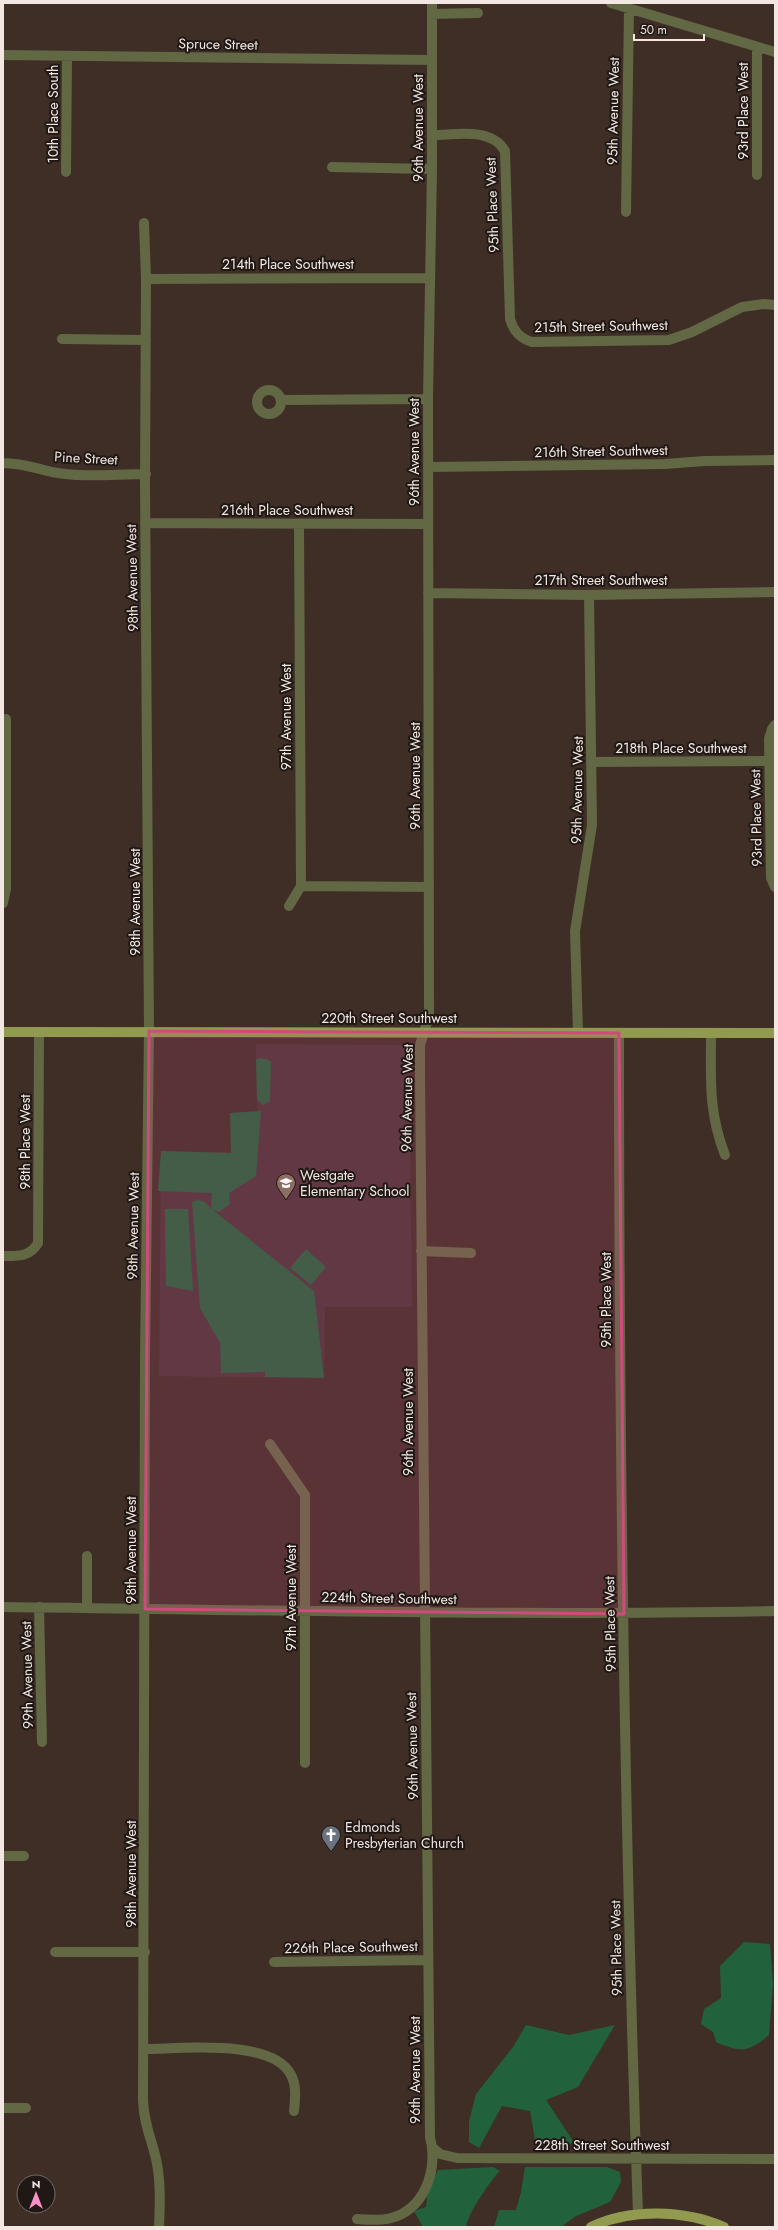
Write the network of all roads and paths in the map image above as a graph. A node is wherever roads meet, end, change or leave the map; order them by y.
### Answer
1 (432, 3) edge
2 (611, 3) edge
3 (629, 10) junction
4 (478, 13) dead end
5 (432, 14) junction
6 (757, 47) junction
7 (775, 52) edge
8 (3, 55) edge
9 (67, 57) junction
10 (432, 60) junction
11 (432, 135) junction
12 (332, 167) dead end
13 (432, 169) junction
14 (66, 172) dead end
15 (757, 175) dead end
16 (626, 212) dead end
17 (144, 223) dead end
18 (430, 278) junction
19 (146, 279) junction
20 (775, 305) edge
21 (518, 334) joint
22 (62, 339) dead end
23 (146, 340) junction
24 (428, 399) junction
25 (281, 400) dead end
26 (775, 460) edge
27 (3, 463) edge
28 (428, 467) junction
29 (146, 474) junction
30 (146, 523) junction
31 (299, 524) junction
32 (428, 524) junction
33 (775, 592) edge
34 (428, 593) junction
35 (589, 594) junction
36 (6, 719) dead end
37 (775, 725) edge
38 (769, 761) junction
39 (592, 762) junction
40 (301, 886) junction
41 (775, 886) edge
42 (429, 887) junction
43 (3, 903) edge
44 (289, 906) dead end
45 (149, 1031) junction
46 (3, 1032) edge
47 (39, 1032) junction
48 (424, 1032) junction
49 (578, 1032) junction
50 (619, 1032) junction
51 (711, 1033) junction
52 (775, 1033) edge
53 (725, 1155) dead end
54 (421, 1251) junction
55 (471, 1253) dead end
56 (3, 1256) edge
57 (270, 1444) dead end
58 (87, 1556) dead end
59 (3, 1607) edge
60 (40, 1607) junction
61 (87, 1608) junction
62 (145, 1609) junction
63 (305, 1610) junction
64 (775, 1611) edge
65 (425, 1613) junction
66 (624, 1614) junction
67 (42, 1742) dead end
68 (305, 1763) dead end
69 (3, 1856) edge
70 (24, 1856) dead end
71 (55, 1952) dead end
72 (144, 1952) junction
73 (428, 1960) junction
74 (274, 1962) dead end
75 (144, 2049) junction
76 (3, 2108) edge
77 (26, 2108) dead end
78 (294, 2111) dead end
79 (432, 2147) junction
80 (636, 2159) junction
81 (775, 2159) edge
82 (638, 2214) junction
83 (357, 2219) dead end
84 (160, 2227) edge
85 (591, 2227) edge
86 (724, 2227) edge

1 - 5 street, 96th Avenue West
2 - 3 street
3 - 6 street
3 - 16 street, 95th Avenue West
4 - 5 street
5 - 10 street, 96th Avenue West
6 - 7 street
6 - 15 street, 93rd Place West
8 - 9 street, Spruce Street
9 - 10 street, Spruce Street
9 - 14 street, 10th Place South
10 - 11 street, 96th Avenue West
11 - 13 street, 96th Avenue West
11 - 21 street, 95th Place West
12 - 13 street
13 - 18 street, 96th Avenue West
17 - 19 street, 98th Avenue West
18 - 19 street, 214th Place Southwest
18 - 24 street, 96th Avenue West
19 - 23 street, 98th Avenue West
20 - 21 street, 215th Street Southwest
22 - 23 street
23 - 29 street, 98th Avenue West
24 - 25 street
24 - 28 street, 96th Avenue West
26 - 28 street, 216th Street Southwest
27 - 29 street, Pine Street
28 - 32 street, 96th Avenue West
29 - 30 street, 98th Avenue West
30 - 31 street, 216th Place Southwest
30 - 45 street, 98th Avenue West
31 - 32 street, 216th Place Southwest
31 - 40 street, 97th Avenue West
32 - 34 street, 96th Avenue West
33 - 35 street, 217th Street Southwest
34 - 35 street, 217th Street Southwest
34 - 42 street, 96th Avenue West
35 - 39 street, 95th Avenue West
36 - 43 street
37 - 38 street, 93rd Place West
38 - 39 street, 218th Place Southwest
38 - 41 street, 93rd Place West
39 - 49 street, 95th Avenue West
40 - 42 street
40 - 44 street
42 - 48 street, 96th Avenue West
45 - 47 main road, 220th Street Southwest
45 - 48 main road, 220th Street Southwest
45 - 62 street, 98th Avenue West
46 - 47 main road, 220th Street Southwest
47 - 56 street, 98th Place West
48 - 49 main road, 220th Street Southwest
48 - 54 street, 96th Avenue West
49 - 50 main road, 220th Street Southwest
50 - 51 main road, 220th Street Southwest
50 - 66 street, 95th Place West
51 - 52 main road, 220th Street Southwest
51 - 53 street
54 - 55 street
54 - 65 street, 96th Avenue West
57 - 63 street, 97th Avenue West
58 - 61 street
59 - 60 street, 224th Street Southwest
60 - 61 street, 224th Street Southwest
60 - 67 street, 99th Avenue West
61 - 62 street, 224th Street Southwest
62 - 63 street, 224th Street Southwest
62 - 72 street, 98th Avenue West
63 - 65 street, 224th Street Southwest
63 - 68 street, 97th Avenue West
64 - 66 street, 224th Street Southwest
65 - 66 street, 224th Street Southwest
65 - 73 street, 96th Avenue West
66 - 80 street, 95th Place West
69 - 70 street
71 - 72 street
72 - 75 street, 98th Avenue West
73 - 74 street, 226th Place Southwest
73 - 79 street, 96th Avenue West
75 - 78 street
75 - 84 street, 98th Avenue West
76 - 77 street
79 - 80 street, 228th Street Southwest
79 - 83 street, 96th Avenue West
80 - 81 street, 228th Street Southwest
80 - 82 street, 95th Place West
82 - 85 main road
82 - 86 main road

